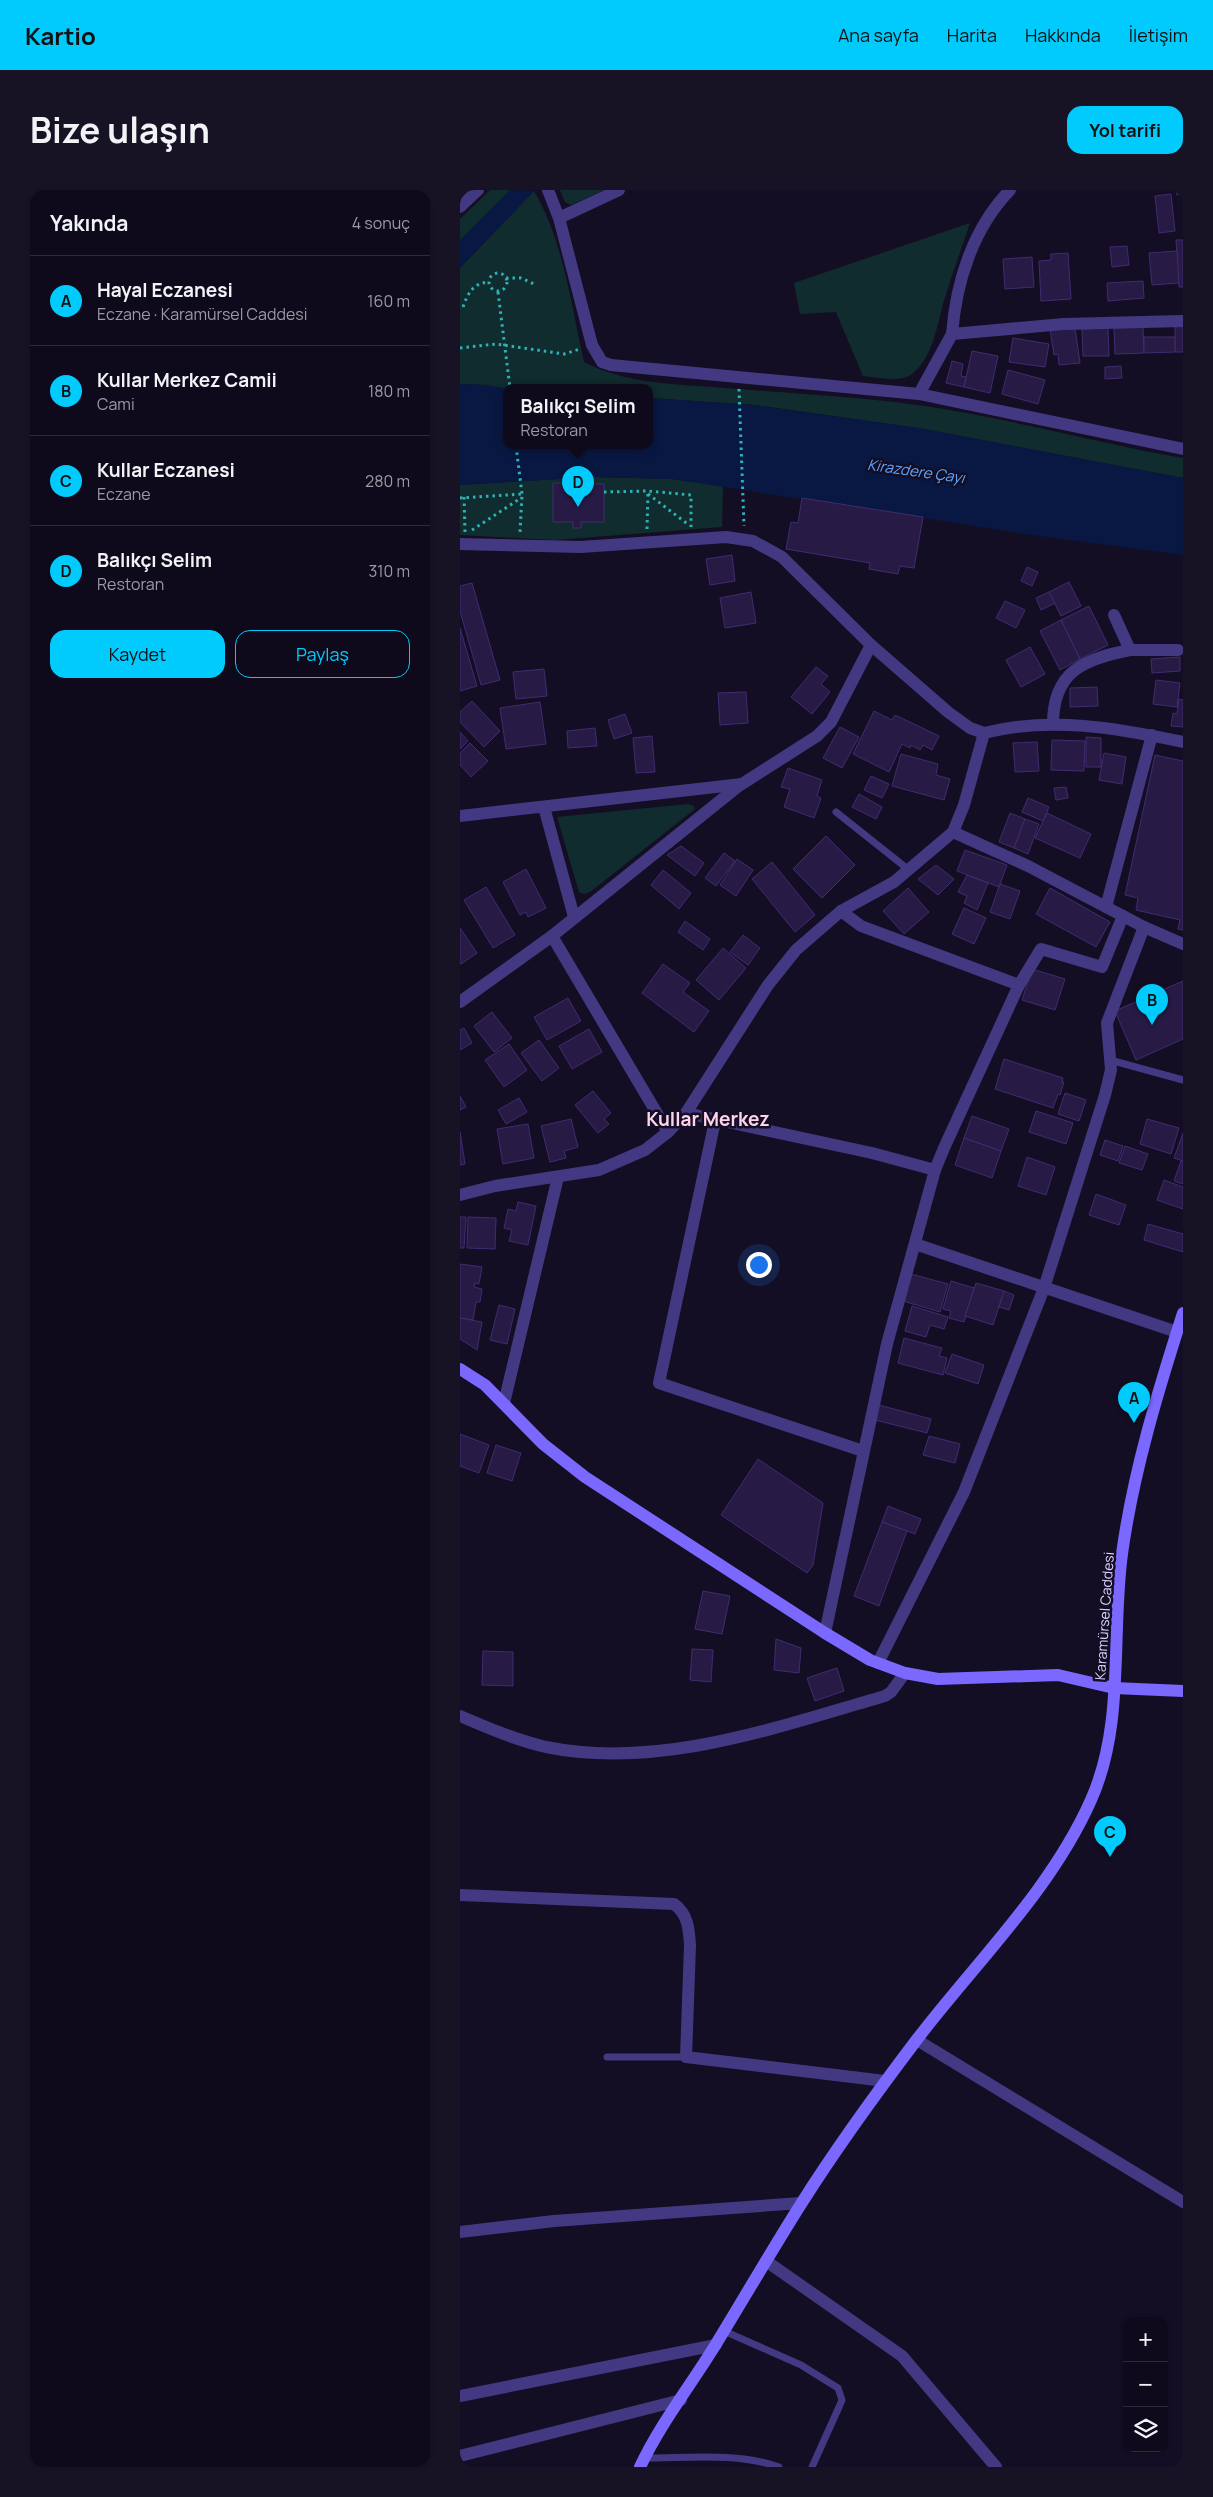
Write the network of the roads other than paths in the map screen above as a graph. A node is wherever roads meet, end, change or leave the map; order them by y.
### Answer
1 (478, 190) edge
2 (548, 190) edge
3 (619, 190) edge
4 (1010, 190) edge
5 (460, 207) edge
6 (559, 218) junction
7 (1183, 321) edge
8 (952, 334) junction
9 (919, 394) junction
10 (1183, 449) edge
11 (464, 541) edge
12 (1114, 615) dead end
13 (871, 645) junction
14 (1130, 650) junction
15 (1178, 650) dead end
16 (1053, 724) junction
17 (984, 732) junction
18 (1152, 736) junction
19 (1183, 742) edge
20 (742, 784) junction
21 (544, 808) junction
22 (836, 812) dead end
23 (460, 816) edge
24 (953, 832) junction
25 (909, 870) junction
26 (1106, 907) junction
27 (841, 911) junction
28 (1123, 916) junction
29 (574, 917) junction
30 (1144, 926) junction
31 (552, 936) junction
32 (1183, 944) edge
33 (1019, 985) junction
34 (460, 1002) edge
35 (1110, 1060) junction
36 (1183, 1080) edge
37 (686, 1113) junction
38 (715, 1121) junction
39 (668, 1132) junction
40 (935, 1170) junction
41 (558, 1177) junction
42 (460, 1195) edge
43 (915, 1244) junction
44 (1044, 1288) junction
45 (1183, 1313) edge
46 (1177, 1332) junction
47 (460, 1368) edge
48 (504, 1403) junction
49 (863, 1451) junction
50 (825, 1633) junction
51 (878, 1663) junction
52 (905, 1674) junction
53 (1114, 1688) junction
54 (1183, 1691) edge
55 (460, 1716) edge
56 (460, 1895) edge
57 (917, 2040) junction
58 (607, 2057) dead end
59 (686, 2057) junction
60 (885, 2081) junction
61 (1183, 2202) edge
62 (801, 2203) junction
63 (460, 2232) edge
64 (766, 2261) junction
65 (724, 2331) junction
66 (716, 2344) junction
67 (460, 2396) edge
68 (681, 2400) junction
69 (460, 2456) edge
70 (642, 2463) edge
71 (779, 2467) edge
72 (812, 2467) edge
73 (996, 2467) edge

1 - 5 street
2 - 6 street
3 - 6 street
4 - 8 street
6 - 9 street
7 - 8 street
8 - 9 street
9 - 10 street
11 - 13 street
12 - 14 street
13 - 17 street
13 - 20 street
14 - 15 street
14 - 16 street
16 - 17 street
16 - 18 street
17 - 24 street
18 - 19 street
18 - 26 street
20 - 21 street
20 - 29 street
21 - 23 street
21 - 29 street
22 - 25 lane
24 - 25 street
24 - 26 street
25 - 27 street
26 - 28 street
27 - 33 street
27 - 37 street
28 - 30 street
28 - 33 street
29 - 31 street
30 - 32 street
30 - 35 street
31 - 34 street
31 - 39 street
33 - 40 street
35 - 36 lane
35 - 44 street
37 - 38 street
37 - 39 street
38 - 40 street
38 - 49 street
39 - 41 street
40 - 43 street
41 - 42 street
41 - 48 street
43 - 44 street
43 - 49 street
44 - 46 street
44 - 51 street
45 - 46 main road, Karamürsel Caddesi
46 - 53 main road, Karamürsel Caddesi
47 - 48 main road
48 - 50 main road
49 - 50 street
50 - 51 main road
51 - 52 main road
52 - 53 main road
52 - 55 street
53 - 54 main road
53 - 57 main road, Karamürsel Caddesi
56 - 59 street
57 - 60 main road, Karamürsel Caddesi
57 - 61 street
58 - 59 lane
59 - 60 street
60 - 62 main road, Karamürsel Caddesi
62 - 63 street
62 - 64 main road, Karamürsel Caddesi
64 - 65 main road, Karamürsel Caddesi
64 - 73 street
65 - 66 main road, Karamürsel Caddesi
65 - 72 lane
66 - 67 street
66 - 68 main road, Karamürsel Caddesi
68 - 69 street
68 - 70 main road, Karamürsel Caddesi
70 - 71 lane

